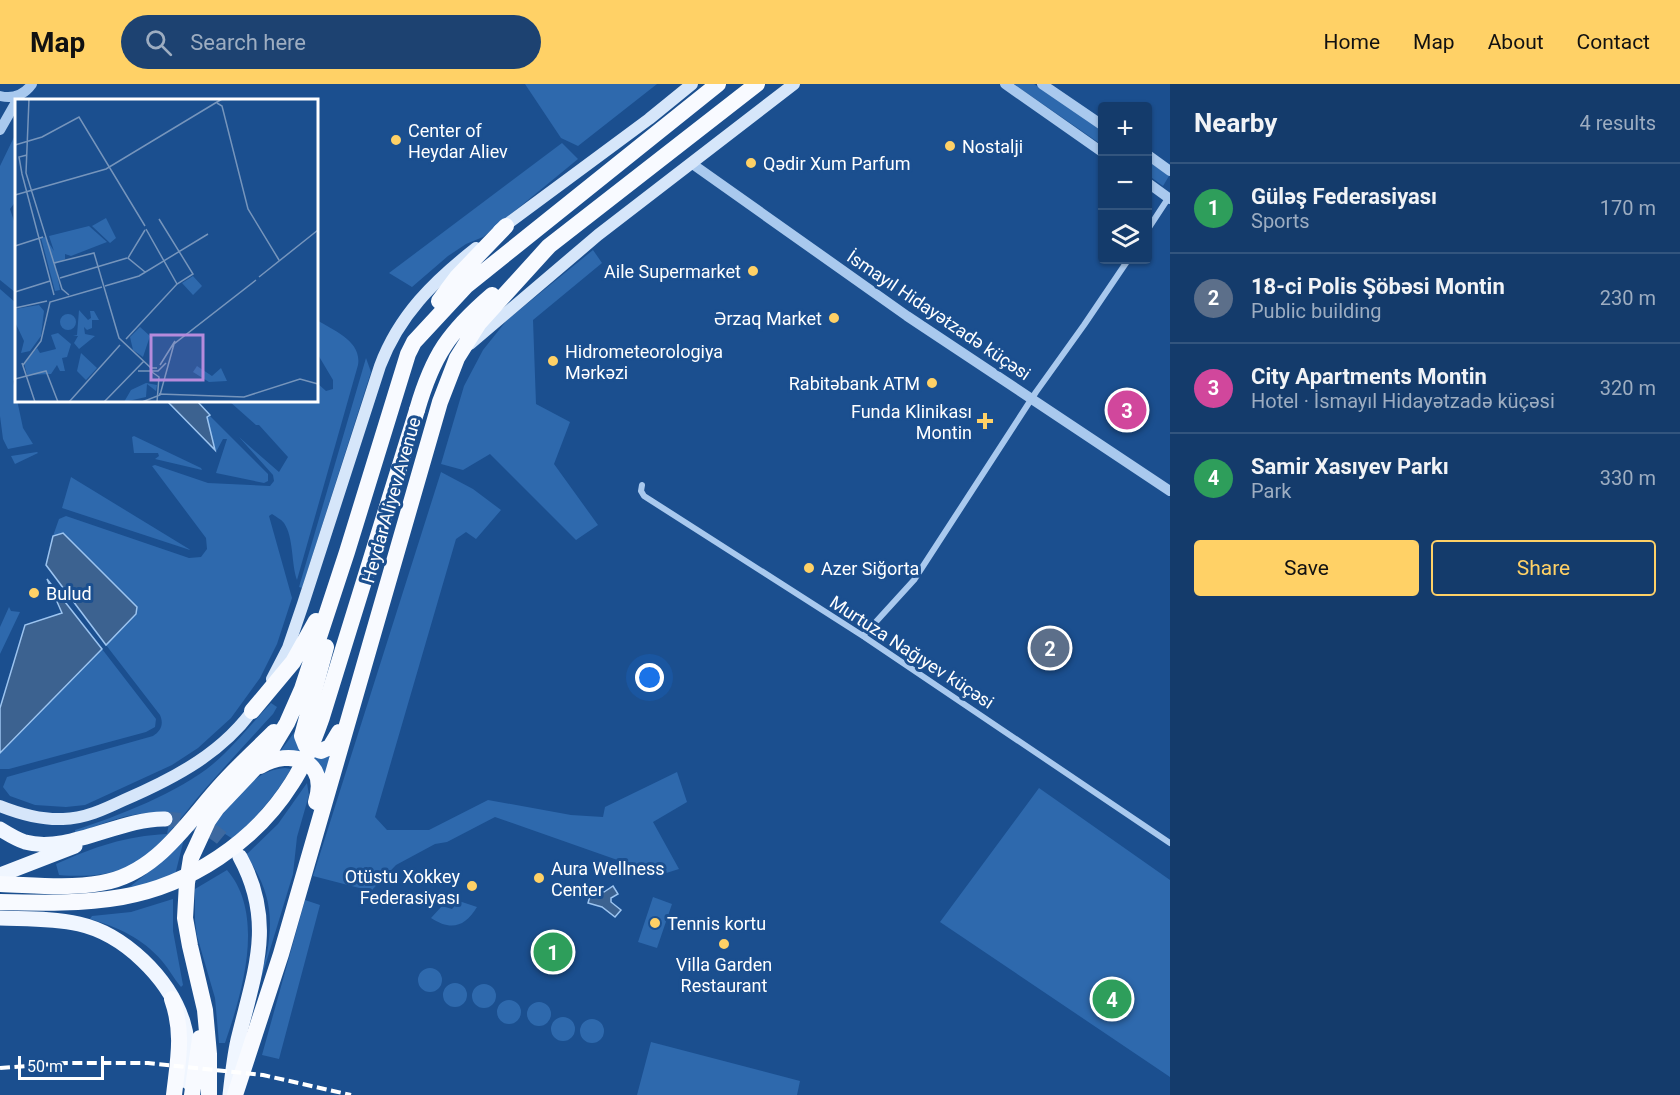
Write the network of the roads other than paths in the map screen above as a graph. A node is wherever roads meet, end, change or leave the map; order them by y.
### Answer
1 (32, 84) edge
2 (692, 84) edge
3 (718, 84) edge
4 (757, 84) edge
5 (794, 84) edge
6 (1005, 84) edge
7 (1042, 84) edge
8 (0, 96) edge
9 (18, 99) edge
10 (15, 104) edge
11 (1098, 122) edge
12 (0, 130) edge
13 (1098, 149) edge
14 (1149, 156) edge
15 (691, 163) junction
16 (1170, 171) edge
17 (1152, 186) edge
18 (1170, 197) edge
19 (1152, 223) edge
20 (506, 225) junction
21 (549, 246) junction
22 (1125, 264) edge
23 (414, 342) junction
24 (460, 352) junction
25 (1032, 398) junction
26 (642, 485) dead end
27 (1170, 491) edge
28 (347, 552) junction
29 (863, 636) junction
30 (295, 705) junction
31 (350, 710) junction
32 (252, 711) junction
33 (256, 768) junction
34 (0, 806) edge
35 (165, 819) tunnel mouth
36 (119, 826) junction
37 (0, 829) edge
38 (1170, 843) edge
39 (240, 857) tunnel mouth
40 (305, 870) junction
41 (0, 875) edge
42 (0, 884) edge
43 (54, 886) junction
44 (0, 902) edge
45 (0, 918) edge
46 (51, 920) junction
47 (197, 974) junction
48 (172, 999) junction
49 (251, 1047) junction
50 (174, 1095) edge
51 (187, 1095) edge
52 (192, 1095) edge
53 (209, 1095) edge
54 (230, 1095) edge
55 (235, 1095) edge
56 (243, 1095) edge

1 - 9 street
2 - 20 main road
3 - 23 highway, Heydar Aliyev Avenue
4 - 21 highway, Heydar Aliyev Avenue
5 - 15 main road
6 - 13 street
7 - 11 street
8 - 9 street
10 - 12 street
14 - 16 street
15 - 24 main road
15 - 25 street, İsmayıl Hidayətzadə küçəsi
17 - 18 street
18 - 19 street
20 - 23 highway
20 - 32 main road
21 - 24 highway, Heydar Aliyev Avenue
21 - 44 highway, bridge
22 - 25 street
23 - 28 highway, Heydar Aliyev Avenue
24 - 31 highway, Heydar Aliyev Avenue
25 - 27 street, İsmayıl Hidayətzadə küçəsi
25 - 29 street
26 - 29 street, Murtuza Nağıyev küçəsi
28 - 30 highway, Heydar Aliyev Avenue
28 - 31 highway
28 - 32 highway
29 - 38 street, Murtuza Nağıyev küçəsi
30 - 33 highway
30 - 43 highway
31 - 40 highway, Heydar Aliyev Avenue
32 - 34 main road
33 - 40 highway
33 - 47 highway
35 - 36 main road
36 - 37 main road
36 - 41 main road
39 - 54 main road
40 - 49 highway, Heydar Aliyev Avenue
42 - 43 highway
43 - 46 main road
45 - 46 main road
46 - 48 main road
47 - 52 highway
47 - 53 highway
48 - 50 highway
48 - 51 main road
49 - 55 highway, Heydar Aliyev Avenue
49 - 56 main road

